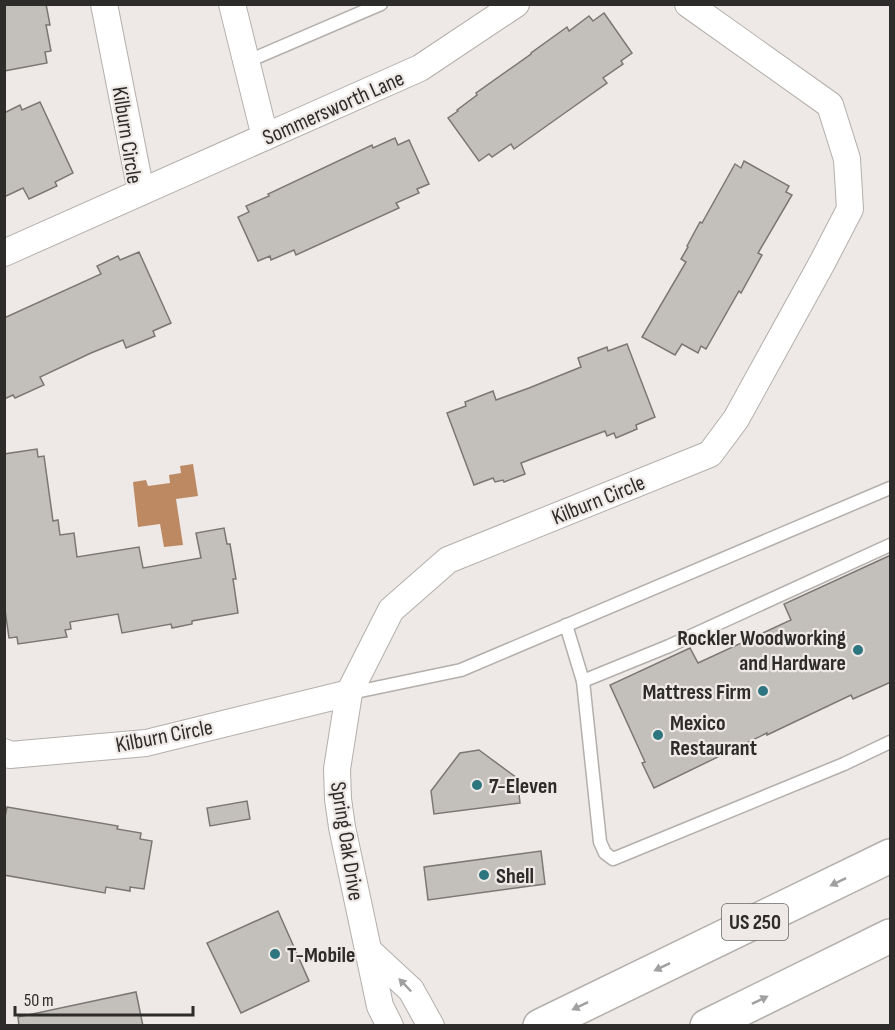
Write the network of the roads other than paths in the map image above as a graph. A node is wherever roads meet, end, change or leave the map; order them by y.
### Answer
1 (104, 4) edge
2 (232, 4) edge
3 (381, 4) edge
4 (516, 4) edge
5 (688, 4) edge
6 (246, 62) junction
7 (265, 137) junction
8 (141, 192) junction
9 (4, 253) edge
10 (891, 489) edge
11 (891, 545) edge
12 (566, 625) junction
13 (584, 681) junction
14 (350, 693) junction
15 (891, 742) edge
16 (4, 752) edge
17 (891, 856) edge
18 (891, 936) edge
19 (370, 952) junction
20 (390, 1026) edge
21 (431, 1026) edge
22 (540, 1026) edge
23 (707, 1026) edge

1 - 8 street, Kilburn Circle
2 - 6 street
3 - 6 lane
4 - 7 street, Sommersworth Lane
5 - 14 street, Kilburn Circle
6 - 7 street
7 - 8 street, Sommersworth Lane
8 - 9 street, Kilburn Circle
10 - 12 lane
11 - 13 lane
12 - 13 lane
12 - 14 lane
13 - 15 lane
14 - 16 street, Kilburn Circle
14 - 19 street, Spring Oak Drive
17 -> 22 main road, US 250
23 -> 18 main road
19 - 20 street, Spring Oak Drive
21 -> 19 street

